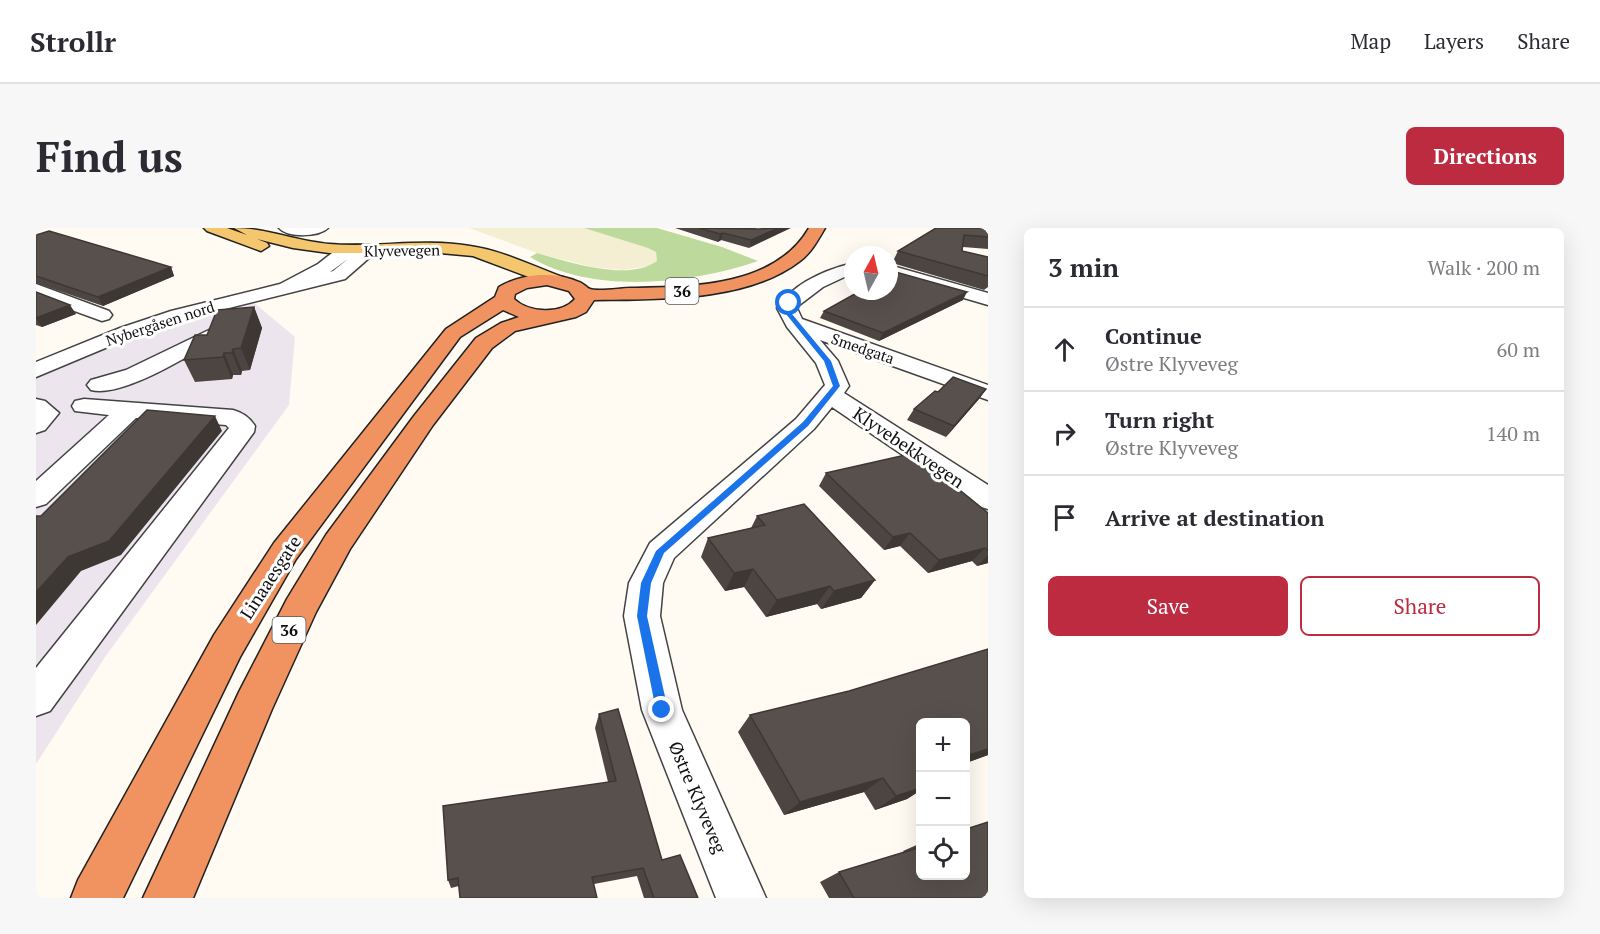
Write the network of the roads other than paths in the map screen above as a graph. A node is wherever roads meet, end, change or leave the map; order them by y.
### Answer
1 (212, 228) edge
2 (242, 228) edge
3 (287, 228) edge
4 (320, 228) edge
5 (817, 228) edge
6 (358, 254) junction
7 (338, 257) junction
8 (844, 270) edge
9 (898, 273) edge
10 (559, 282) junction
11 (288, 286) junction
12 (36, 290) edge
13 (505, 296) junction
14 (585, 296) junction
15 (988, 299) edge
16 (102, 315) dead end
17 (546, 316) junction
18 (794, 323) junction
19 (209, 336) edge
20 (36, 370) edge
21 (988, 393) edge
22 (831, 395) junction
23 (36, 406) edge
24 (130, 410) junction
25 (36, 425) edge
26 (36, 497) edge
27 (988, 499) edge
28 (36, 698) edge
29 (175, 887) edge
30 (99, 889) edge
31 (741, 898) edge

1 - 7 main road, Klyvevegen
2 - 6 main road, Klyvevegen
3 - 4 street
5 - 14 highway, 36
6 - 7 street, Nybergåsen nord
6 - 10 main road, Klyvevegen
6 - 11 street, Nybergåsen nord
6 - 13 main road, Klyvevegen
7 - 11 street, Nybergåsen nord
8 - 18 street
9 - 15 street
10 - 13 highway, Linaaesgate / 36
10 - 14 highway, Linaaesgate / 36
11 - 20 street, Nybergåsen nord
12 - 16 street
13 - 17 highway, 36
13 - 30 highway, Linaaesgate / 36
14 - 17 highway, 36
17 - 29 highway, 36
18 - 21 street, Smedgata
18 - 22 street
19 - 24 street
22 - 27 street, Klyvebekkvegen
22 - 31 street, Østre Klyveveg
23 - 25 street
24 - 26 street
24 - 28 street

